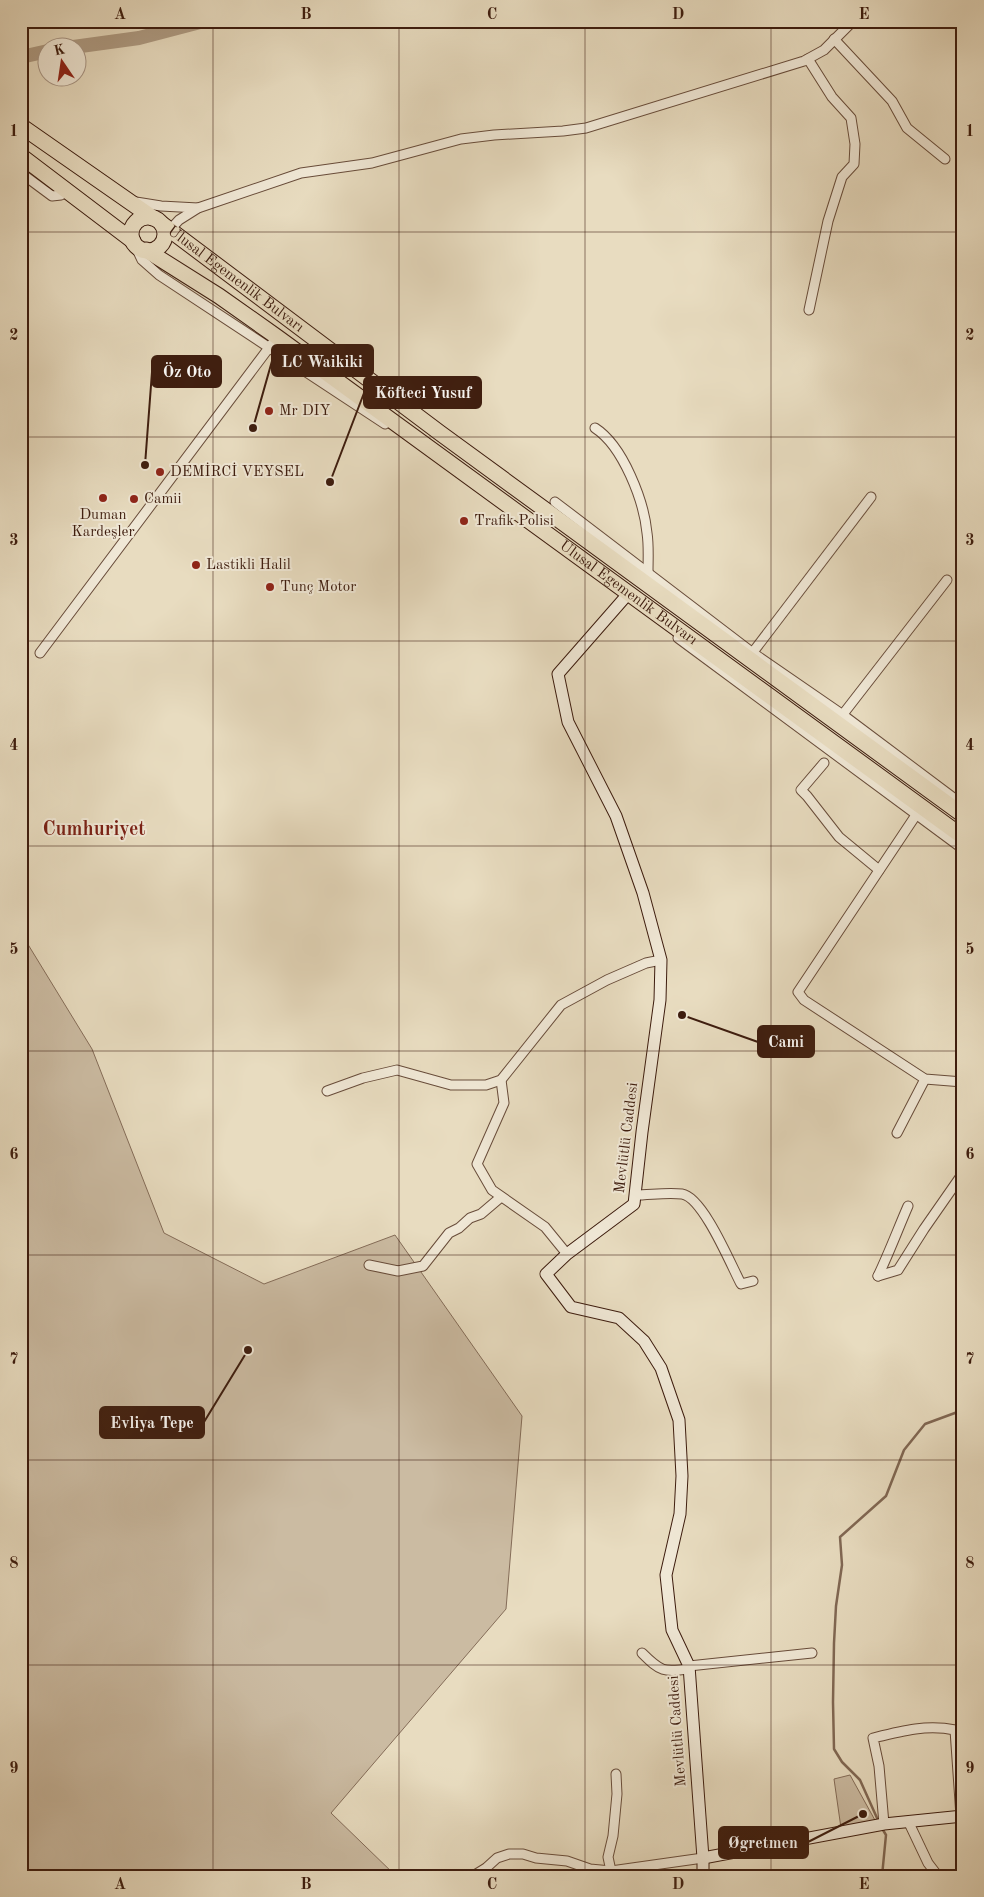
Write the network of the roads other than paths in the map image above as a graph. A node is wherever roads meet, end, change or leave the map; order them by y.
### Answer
1 (853, 21) edge
2 (834, 40) junction
3 (808, 59) junction
4 (21, 126) edge
5 (21, 156) edge
6 (945, 159) dead end
7 (21, 173) edge
8 (66, 191) junction
9 (128, 201) junction
10 (198, 208) junction
11 (162, 227) junction
12 (133, 241) junction
13 (146, 250) junction
14 (809, 310) dead end
15 (273, 343) junction
16 (595, 428) dead end
17 (871, 497) dead end
18 (555, 502) dead end
19 (648, 572) junction
20 (947, 580) dead end
21 (626, 596) junction
22 (40, 653) dead end
23 (751, 655) junction
24 (839, 719) junction
25 (824, 763) dead end
26 (963, 805) edge
27 (916, 815) junction
28 (963, 815) edge
29 (963, 837) edge
30 (963, 849) edge
31 (879, 870) junction
32 (661, 960) junction
33 (925, 1079) junction
34 (501, 1080) junction
35 (963, 1082) edge
36 (327, 1091) dead end
37 (897, 1133) dead end
38 (963, 1173) edge
39 (635, 1195) junction
40 (501, 1197) junction
41 (908, 1206) dead end
42 (568, 1254) junction
43 (370, 1265) dead end
44 (753, 1280) dead end
45 (642, 1653) dead end
46 (812, 1654) dead end
47 (689, 1668) junction
48 (616, 1774) dead end
49 (962, 1816) edge
50 (909, 1822) junction
51 (884, 1824) junction
52 (703, 1858) junction
53 (611, 1871) junction
54 (473, 1876) edge
55 (703, 1876) edge
56 (938, 1876) edge

1 - 2 street
2 - 3 street
2 - 6 street
3 - 10 street
3 - 14 street
4 - 9 highway, Ulusal Egemenlik Bulvarı
5 - 8 highway
7 - 8 street
8 - 12 highway
9 - 10 street
9 - 11 highway, Ulusal Egemenlik Bulvarı
10 - 11 street
11 - 12 highway
11 - 13 highway
11 - 23 highway, Ulusal Egemenlik Bulvarı
12 - 13 highway
12 - 15 street
13 - 15 highway, Ulusal Egemenlik Bulvarı
15 - 21 highway, Ulusal Egemenlik Bulvarı
15 - 22 street
16 - 19 street
17 - 23 street
18 - 19 street
19 - 23 street
20 - 24 street
21 - 27 street
21 - 29 highway, Ulusal Egemenlik Bulvarı
21 - 32 street, Mevlütlü Caddesi
23 - 24 highway, Ulusal Egemenlik Bulvarı
24 - 26 street
24 - 28 highway, Ulusal Egemenlik Bulvarı
25 - 31 street
27 - 30 street
27 - 31 street
31 - 33 street
32 - 34 street
32 - 39 street, Mevlütlü Caddesi
33 - 35 street
33 - 37 street
34 - 36 street
34 - 40 street
38 - 41 street
39 - 42 street, Mevlütlü Caddesi
39 - 44 street
40 - 42 street
40 - 43 street
42 - 47 street, Mevlütlü Caddesi
45 - 47 street
46 - 47 street
47 - 52 street, Mevlütlü Caddesi
48 - 53 street
49 - 50 street
49 - 51 street
50 - 51 street
50 - 56 street
51 - 52 street
52 - 53 street
52 - 55 street, Mevlütlü Caddesi
53 - 54 street

